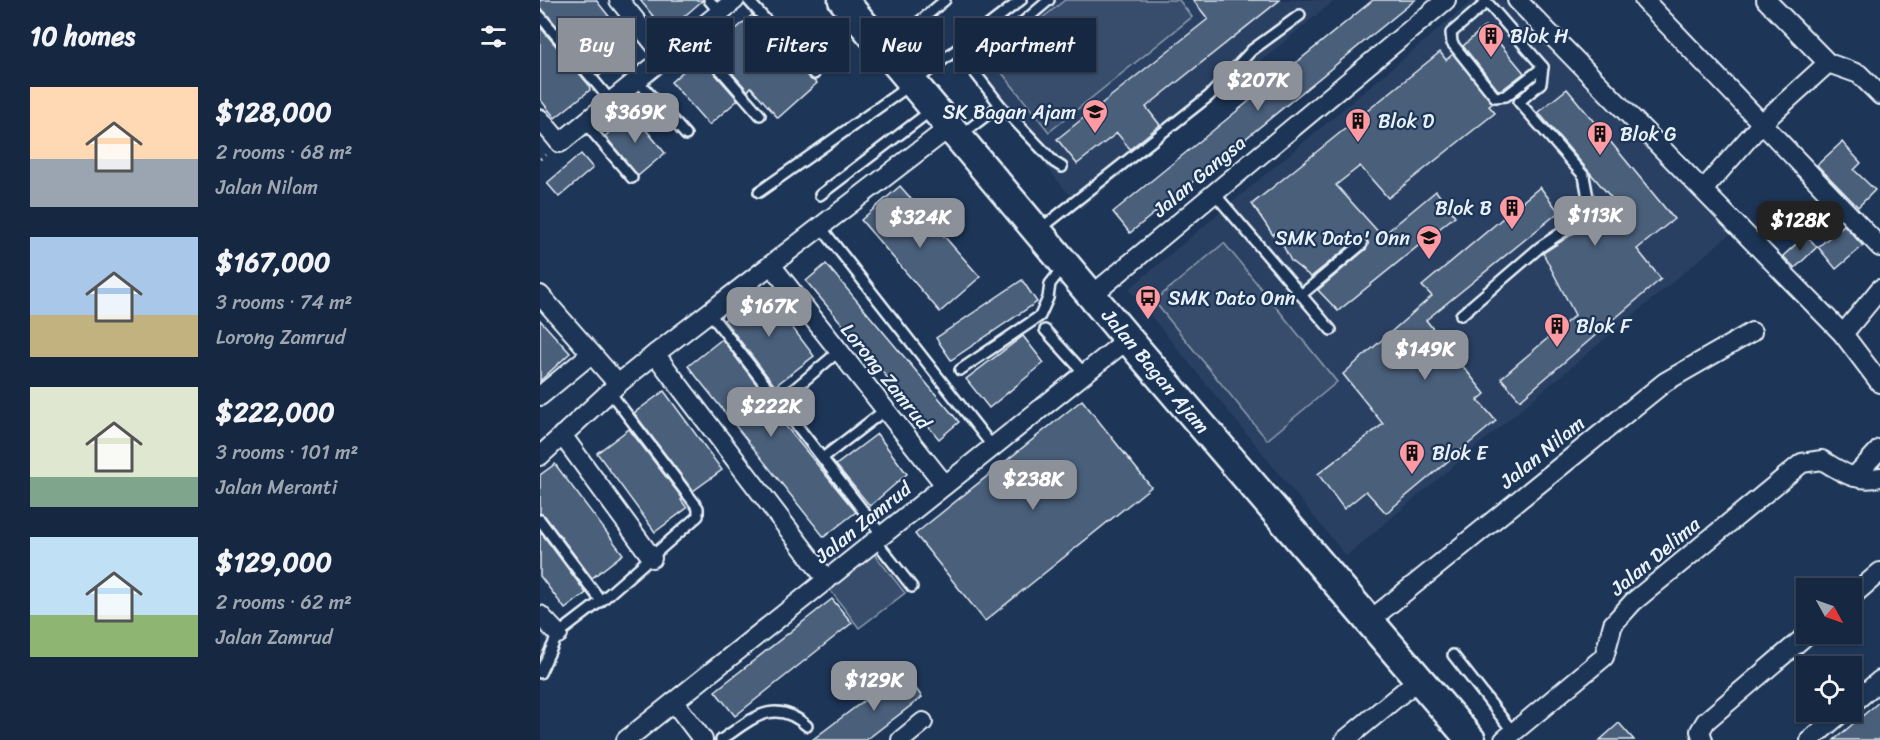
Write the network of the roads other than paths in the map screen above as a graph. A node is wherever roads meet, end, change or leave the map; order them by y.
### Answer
1 (619, 0) edge
2 (735, 0) edge
3 (748, 0) edge
4 (843, 0) edge
5 (945, 0) edge
6 (1021, 0) edge
7 (1049, 0) edge
8 (1446, 0) edge
9 (1517, 0) edge
10 (1644, 0) edge
11 (1766, 0) edge
12 (1486, 2) edge
13 (714, 6) edge
14 (1300, 15) dead end
15 (540, 16) edge
16 (705, 18) edge
17 (923, 18) edge
18 (861, 21) edge
19 (647, 35) edge
20 (1828, 63) junction
21 (1543, 67) junction
22 (647, 72) edge
23 (722, 72) edge
24 (904, 72) edge
25 (814, 74) dead end
26 (637, 80) junction
27 (913, 83) junction
28 (1880, 95) edge
29 (611, 101) junction
30 (1000, 105) junction
31 (759, 115) dead end
32 (540, 119) edge
33 (585, 123) junction
34 (1762, 123) junction
35 (948, 124) junction
36 (686, 135) dead end
37 (1062, 167) dead end
38 (632, 178) dead end
39 (1703, 190) junction
40 (759, 192) dead end
41 (1214, 193) junction
42 (820, 195) dead end
43 (820, 226) junction
44 (1037, 232) junction
45 (1362, 244) dead end
46 (1880, 247) edge
47 (771, 265) junction
48 (1066, 265) junction
49 (1880, 289) edge
50 (540, 295) edge
51 (1301, 295) junction
52 (1091, 296) junction
53 (708, 311) junction
54 (1461, 315) dead end
55 (1045, 330) dead end
56 (1330, 330) dead end
57 (1752, 332) dead end
58 (1843, 334) junction
59 (1128, 339) junction
60 (838, 352) junction
61 (591, 354) junction
62 (655, 354) junction
63 (960, 370) dead end
64 (1085, 374) junction
65 (1880, 383) edge
66 (613, 387) junction
67 (540, 396) edge
68 (780, 401) junction
69 (885, 410) junction
70 (562, 435) junction
71 (993, 447) junction
72 (1880, 449) edge
73 (540, 456) edge
74 (824, 457) junction
75 (1867, 478) edge
76 (945, 485) junction
77 (540, 520) edge
78 (879, 538) junction
79 (652, 558) junction
80 (1880, 572) edge
81 (827, 580) junction
82 (912, 587) dead end
83 (1862, 588) edge
84 (601, 601) junction
85 (540, 615) edge
86 (1369, 621) junction
87 (558, 634) junction
88 (1796, 644) edge
89 (1453, 655) dead end
90 (540, 673) edge
91 (1419, 679) junction
92 (1880, 680) edge
93 (1862, 696) edge
94 (674, 702) junction
95 (923, 722) dead end
96 (1831, 722) edge
97 (807, 726) dead end
98 (1508, 736) edge
99 (626, 740) edge
100 (703, 740) edge
101 (721, 740) edge
102 (901, 740) edge
103 (1345, 740) edge
104 (1471, 740) edge
105 (1703, 740) edge
106 (1810, 740) edge

1 - 19 street
2 - 13 street
3 - 25 lane
4 - 18 main road, Jalan Bagan Ajam
5 - 17 lane
6 - 27 lane
7 - 30 lane
8 - 41 street, Jalan Gangsa
9 - 39 street
10 - 34 street
11 - 20 street
12 - 21 lane
12 - 21 lane
13 - 16 street
14 - 44 lane
15 - 29 lane
20 - 28 street
20 - 34 street
21 - 54 lane
22 - 26 street
23 - 31 lane
24 - 27 main road, Jalan Bagan Ajam
26 - 29 street
26 - 36 lane
27 - 35 main road, Jalan Bagan Ajam
27 - 40 lane
29 - 33 street
30 - 35 lane
30 - 37 lane
32 - 33 street
33 - 38 lane
34 - 39 street
34 - 46 street
35 - 42 lane
35 - 43 street
35 - 44 main road, Jalan Bagan Ajam
39 - 58 street
41 - 51 lane
41 - 52 street, Jalan Gangsa
43 - 47 street
43 - 71 lane
44 - 48 main road, Jalan Bagan Ajam
45 - 51 lane
47 - 53 street
47 - 60 street, Lorong Zamrud
48 - 52 main road, Jalan Bagan Ajam
48 - 63 lane
49 - 58 street
50 - 61 street
51 - 56 lane
52 - 59 main road, Jalan Bagan Ajam
53 - 62 street
53 - 68 lane
55 - 64 lane
57 - 86 street, Jalan Nilam
58 - 65 street
59 - 64 street, Jalan Zamrud
59 - 86 main road, Jalan Bagan Ajam
60 - 68 lane
60 - 69 street, Lorong Zamrud
61 - 66 street
61 - 67 street
62 - 66 street
62 - 81 street
64 - 71 street, Jalan Zamrud
66 - 70 street
66 - 79 lane
68 - 74 lane
69 - 74 lane
69 - 76 street, Lorong Zamrud
70 - 73 street
70 - 79 street
71 - 76 street, Jalan Zamrud
72 - 75 street
74 - 78 lane
75 - 98 street, Jalan Delima
76 - 78 street, Jalan Zamrud
77 - 84 lane
78 - 81 street, Jalan Zamrud
78 - 82 lane
79 - 84 lane
80 - 83 street
81 - 94 street, Jalan Zamrud
84 - 87 lane
85 - 87 street
86 - 91 main road, Jalan Bagan Ajam
87 - 90 lane
88 - 105 street
89 - 98 lane
91 - 103 street
91 - 104 main road, Jalan Bagan Ajam
92 - 93 street
94 - 99 street, Jalan Zamrud
94 - 100 street
95 - 102 street
96 - 106 street
97 - 101 lane

